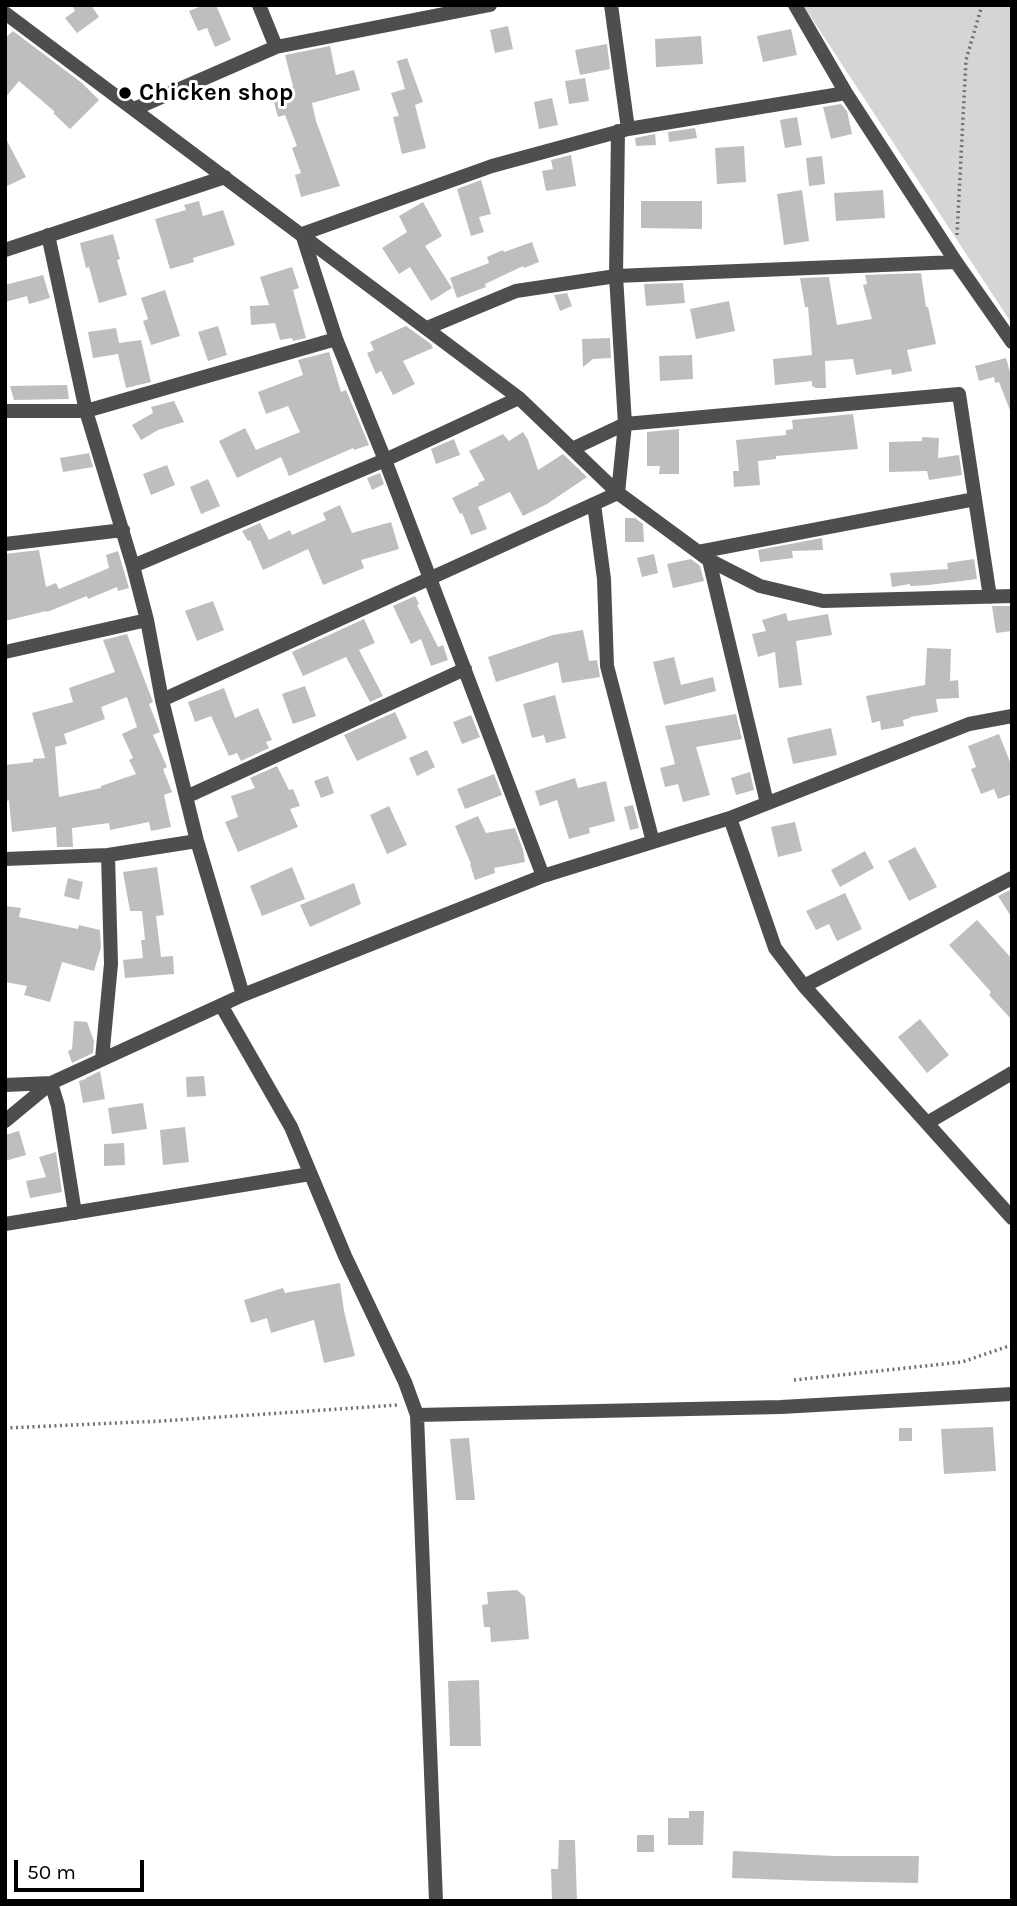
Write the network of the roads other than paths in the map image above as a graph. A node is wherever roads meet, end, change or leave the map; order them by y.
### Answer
1 (260, 5) edge
2 (490, 5) edge
3 (611, 5) edge
4 (795, 5) edge
5 (5, 13) edge
6 (276, 47) junction
7 (846, 93) junction
8 (134, 109) junction
9 (623, 130) junction
10 (225, 177) junction
11 (302, 234) junction
12 (48, 235) junction
13 (5, 250) edge
14 (956, 261) junction
15 (616, 276) junction
16 (426, 328) junction
17 (336, 339) junction
18 (1012, 342) edge
19 (519, 398) junction
20 (5, 411) edge
21 (86, 411) junction
22 (625, 424) junction
23 (572, 449) junction
24 (385, 460) junction
25 (618, 493) junction
26 (975, 499) junction
27 (594, 504) junction
28 (123, 530) junction
29 (5, 544) edge
30 (704, 556) junction
31 (133, 566) junction
32 (429, 579) junction
33 (1012, 596) edge
34 (990, 597) junction
35 (147, 620) junction
36 (5, 652) edge
37 (465, 669) junction
38 (162, 700) junction
39 (1012, 716) edge
40 (186, 797) junction
41 (768, 803) junction
42 (730, 818) junction
43 (197, 841) junction
44 (653, 842) junction
45 (108, 855) junction
46 (5, 859) edge
47 (543, 876) junction
48 (1012, 878) edge
49 (804, 986) junction
50 (243, 995) junction
51 (221, 1004) junction
52 (102, 1059) junction
53 (1012, 1073) edge
54 (51, 1083) junction
55 (5, 1085) edge
56 (5, 1121) edge
57 (927, 1123) junction
58 (310, 1174) junction
59 (75, 1213) junction
60 (1012, 1218) edge
61 (5, 1224) edge
62 (1012, 1394) edge
63 (415, 1410) junction
64 (436, 1901) edge

1 - 6 street
2 - 6 street
3 - 9 street
4 - 7 street
5 - 8 street
6 - 8 street
7 - 9 street
7 - 14 street
8 - 10 street
9 - 11 street
9 - 15 street
10 - 11 street
10 - 12 street
11 - 16 street
11 - 17 street
12 - 13 street
12 - 21 street
14 - 15 street
14 - 18 street
15 - 16 street
15 - 22 street
16 - 19 street
17 - 21 street
17 - 24 street
19 - 23 street
19 - 24 street
20 - 21 street
21 - 28 street
22 - 23 street
22 - 25 street
22 - 26 street
23 - 25 street
24 - 31 street
24 - 32 street
25 - 27 street
25 - 30 street
26 - 30 street
26 - 34 street
27 - 32 street
27 - 44 street
28 - 29 street
28 - 31 street
30 - 34 street
30 - 41 street
31 - 35 street
32 - 37 street
32 - 38 street
33 - 34 street
35 - 36 street
35 - 38 street
37 - 40 street
37 - 47 street
38 - 40 street
39 - 41 street
40 - 43 street
41 - 42 street
42 - 44 street
42 - 49 street
43 - 45 street
43 - 50 street
44 - 47 street
45 - 46 street
45 - 52 street
47 - 50 street
48 - 49 street
49 - 57 street
50 - 51 street
51 - 52 street
51 - 58 street
52 - 54 street
53 - 57 street
54 - 55 street
54 - 56 street
54 - 59 street
57 - 60 street
58 - 59 street
58 - 63 street
59 - 61 street
62 - 63 street
63 - 64 street

